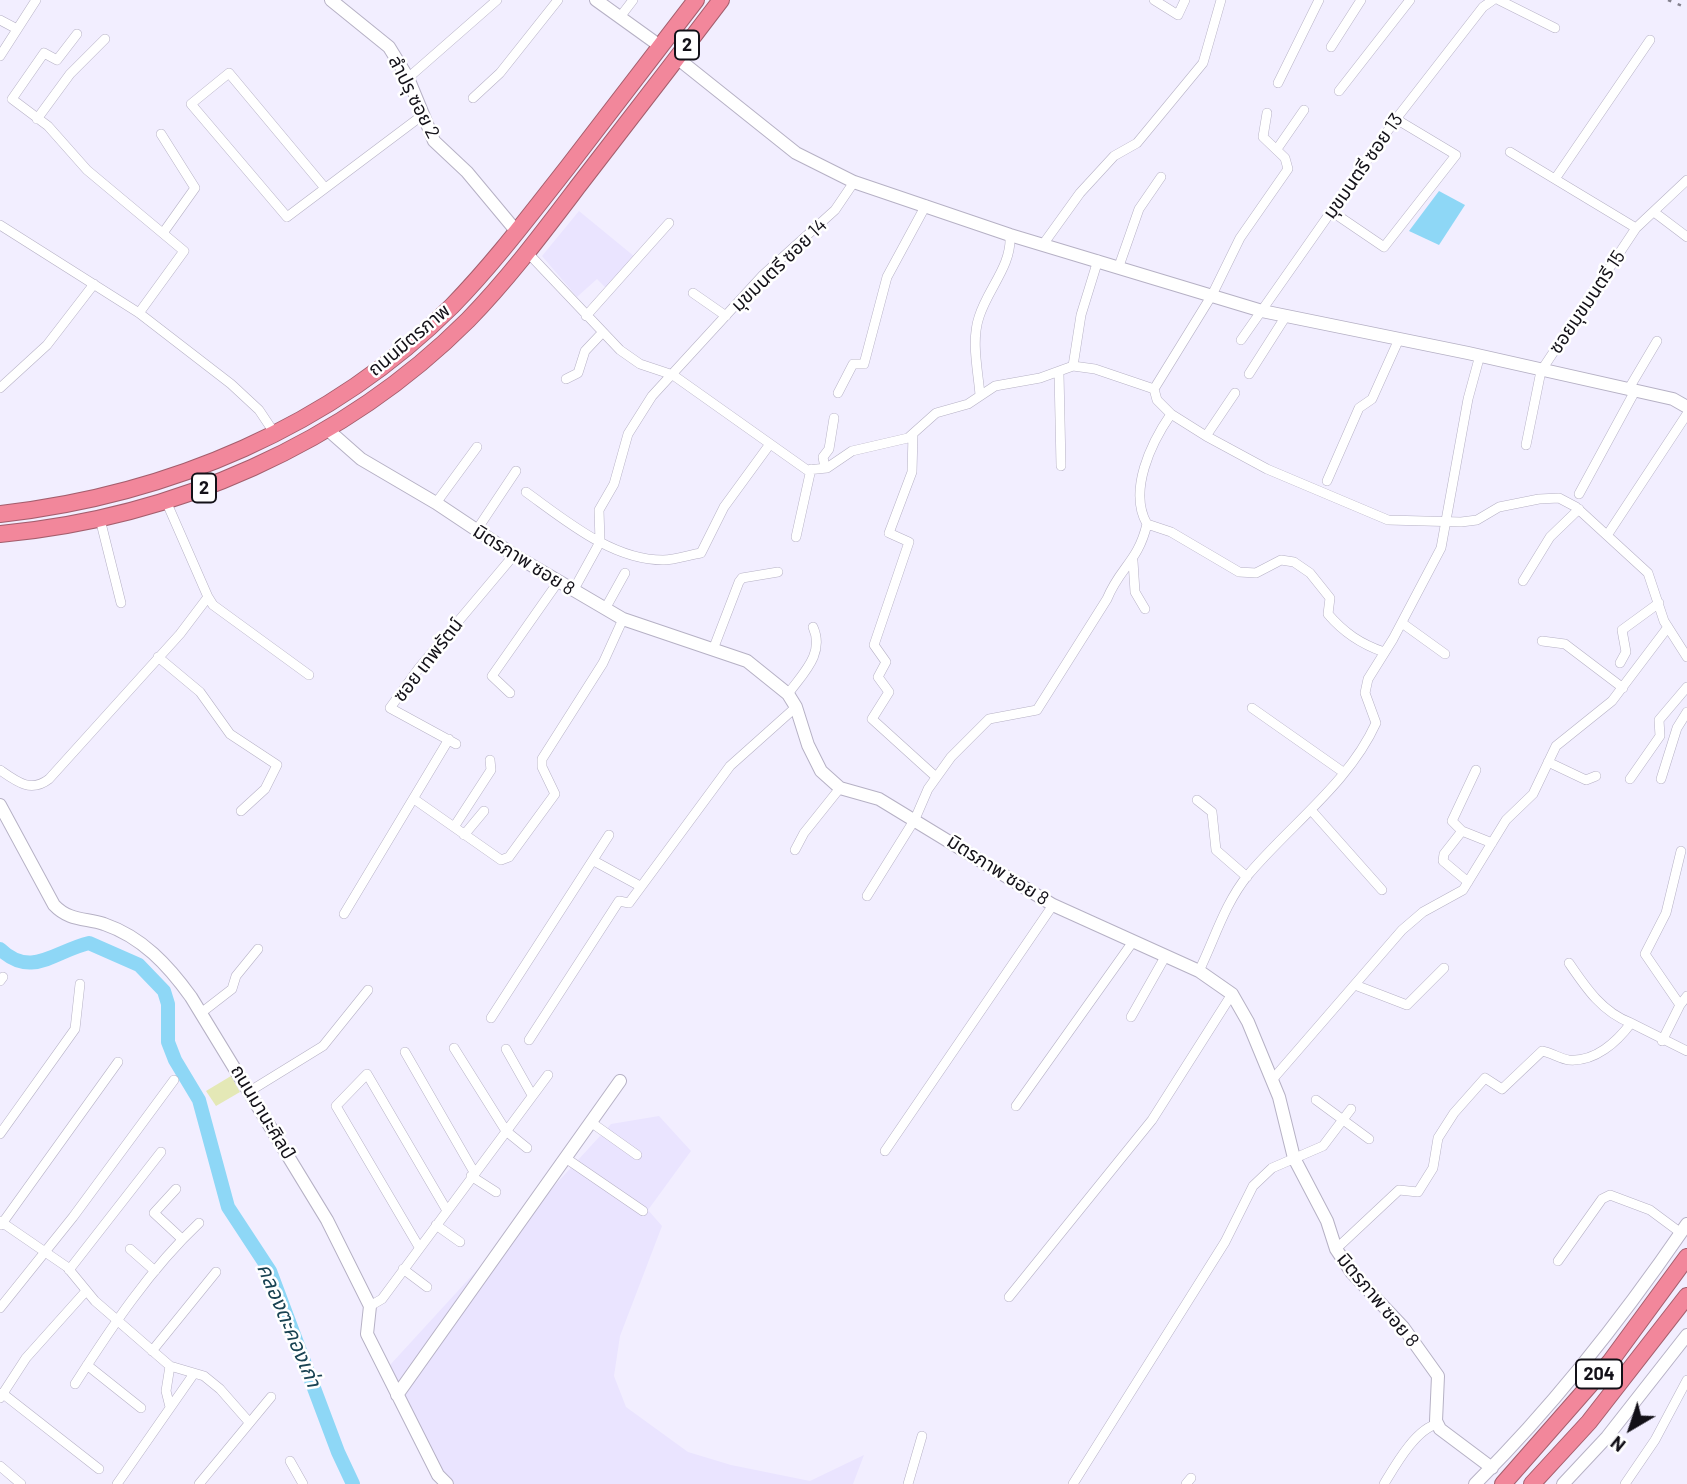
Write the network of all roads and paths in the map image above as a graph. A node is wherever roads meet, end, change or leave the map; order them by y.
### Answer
1 (36, 0) edge
2 (331, 0) edge
3 (498, 0) edge
4 (558, 0) edge
5 (596, 0) edge
6 (633, 0) edge
7 (696, 0) edge
8 (1154, 0) edge
9 (1185, 0) edge
10 (1221, 0) edge
11 (1319, 0) edge
12 (1361, 0) edge
13 (1410, 0) edge
14 (1496, 0) edge
15 (725, 1) edge
16 (620, 17) junction
17 (0, 20) edge
18 (1555, 28) dead end
19 (17, 29) junction
20 (77, 34) dead end
21 (105, 39) dead end
22 (1650, 40) dead end
23 (660, 46) junction
24 (1331, 47) dead end
25 (0, 55) edge
26 (677, 58) junction
27 (408, 78) junction
28 (1278, 83) dead end
29 (1339, 91) dead end
30 (473, 97) dead end
31 (1304, 110) dead end
32 (1267, 113) dead end
33 (424, 114) junction
34 (37, 119) junction
35 (1396, 119) junction
36 (161, 134) dead end
37 (1277, 149) junction
38 (1510, 152) dead end
39 (1161, 177) dead end
40 (1555, 179) junction
41 (1686, 181) edge
42 (854, 183) junction
43 (325, 188) junction
44 (926, 205) junction
45 (1331, 211) junction
46 (1654, 212) junction
47 (669, 223) dead end
48 (0, 225) edge
49 (1636, 228) junction
50 (517, 232) junction
51 (163, 233) junction
52 (1010, 235) junction
53 (1687, 237) edge
54 (1044, 243) junction
55 (527, 252) junction
56 (1098, 260) junction
57 (1119, 266) junction
58 (94, 284) junction
59 (693, 293) dead end
60 (1212, 295) junction
61 (1262, 311) junction
62 (139, 313) junction
63 (586, 316) junction
64 (726, 316) junction
65 (1286, 317) junction
66 (601, 333) junction
67 (1399, 339) junction
68 (1241, 340) dead end
69 (1657, 341) dead end
70 (1480, 355) junction
71 (1073, 366) junction
72 (1541, 371) junction
73 (1059, 373) junction
74 (1249, 374) dead end
75 (673, 375) junction
76 (566, 379) dead end
77 (0, 388) edge
78 (1154, 389) junction
79 (1632, 390) junction
80 (838, 393) dead end
81 (1235, 393) dead end
82 (980, 395) junction
83 (1687, 407) edge
84 (1171, 414) junction
85 (1687, 414) edge
86 (834, 418) dead end
87 (327, 429) junction
88 (275, 434) junction
89 (913, 434) junction
90 (1206, 436) junction
91 (770, 444) junction
92 (1526, 445) dead end
93 (477, 447) dead end
94 (1062, 466) dead end
95 (825, 468) junction
96 (811, 469) junction
97 (516, 471) dead end
98 (1326, 481) dead end
99 (526, 492) dead end
100 (1579, 494) dead end
101 (166, 501) junction
102 (436, 503) junction
103 (1579, 509) junction
104 (0, 514) edge
105 (100, 519) junction
106 (1147, 524) junction
107 (1445, 524) junction
108 (476, 531) junction
109 (0, 534) edge
110 (1608, 534) junction
111 (796, 537) dead end
112 (600, 542) junction
113 (514, 555) junction
114 (1133, 561) junction
115 (778, 572) dead end
116 (625, 573) dead end
117 (1523, 581) dead end
118 (558, 582) junction
119 (573, 591) junction
120 (208, 597) junction
121 (121, 603) dead end
122 (1659, 603) junction
123 (605, 609) junction
124 (1145, 609) dead end
125 (623, 619) junction
126 (1402, 623) junction
127 (813, 627) dead end
128 (1668, 627) junction
129 (1542, 640) dead end
130 (714, 647) junction
131 (1384, 652) junction
132 (1445, 654) dead end
133 (158, 657) junction
134 (1687, 657) edge
135 (1620, 663) dead end
136 (309, 675) dead end
137 (1687, 687) edge
138 (1623, 688) junction
139 (510, 693) dead end
140 (788, 694) junction
141 (796, 708) junction
142 (1252, 708) dead end
143 (1687, 712) edge
144 (490, 760) dead end
145 (1548, 762) junction
146 (0, 770) edge
147 (1476, 770) dead end
148 (1343, 772) junction
149 (1596, 776) dead end
150 (936, 777) junction
151 (1630, 779) dead end
152 (1661, 779) dead end
153 (840, 788) junction
154 (414, 799) junction
155 (1197, 800) dead end
156 (0, 805) edge
157 (1311, 810) junction
158 (241, 811) dead end
159 (484, 811) dead end
160 (915, 818) junction
161 (454, 827) junction
162 (1462, 831) junction
163 (464, 835) junction
164 (609, 835) dead end
165 (1492, 843) junction
166 (795, 850) dead end
167 (1681, 851) dead end
168 (594, 861) junction
169 (1247, 877) junction
170 (1468, 882) junction
171 (640, 886) junction
172 (1382, 890) dead end
173 (867, 896) dead end
174 (1053, 905) junction
175 (344, 914) dead end
176 (1132, 943) junction
177 (258, 949) dead end
178 (1165, 957) junction
179 (1569, 963) dead end
180 (1444, 968) dead end
181 (1199, 971) junction
182 (80, 984) dead end
183 (1355, 985) junction
184 (368, 990) dead end
185 (1232, 994) junction
186 (1687, 996) edge
187 (1680, 1005) junction
188 (201, 1013) junction
189 (1131, 1017) dead end
190 (491, 1018) dead end
191 (1631, 1023) junction
192 (528, 1040) dead end
193 (1662, 1041) junction
194 (454, 1048) dead end
195 (506, 1049) dead end
196 (1687, 1051) edge
197 (405, 1052) dead end
198 (118, 1062) dead end
199 (548, 1075) dead end
200 (174, 1080) dead end
201 (1272, 1080) junction
202 (620, 1082) dead end
203 (250, 1091) junction
204 (532, 1095) junction
205 (1316, 1100) dead end
206 (1016, 1107) dead end
207 (1351, 1109) dead end
208 (1343, 1119) junction
209 (592, 1123) junction
210 (506, 1131) junction
211 (0, 1134) edge
212 (1369, 1139) dead end
213 (527, 1148) dead end
214 (885, 1151) dead end
215 (161, 1152) dead end
216 (637, 1155) dead end
217 (1294, 1158) junction
218 (567, 1159) junction
219 (472, 1174) junction
220 (176, 1189) dead end
221 (496, 1192) dead end
222 (446, 1209) junction
223 (643, 1211) dead end
224 (1, 1223) edge
225 (199, 1223) dead end
226 (436, 1225) junction
227 (1684, 1228) edge
228 (182, 1239) junction
229 (460, 1242) dead end
230 (419, 1247) junction
231 (130, 1249) dead end
232 (1336, 1249) junction
233 (44, 1251) junction
234 (1687, 1257) edge
235 (1558, 1261) dead end
236 (404, 1269) junction
237 (69, 1270) junction
238 (155, 1272) junction
239 (216, 1272) dead end
240 (427, 1287) dead end
241 (86, 1291) junction
242 (1687, 1296) edge
243 (1009, 1297) dead end
244 (370, 1306) junction
245 (0, 1307) edge
246 (117, 1320) junction
247 (1687, 1337) edge
248 (152, 1351) junction
249 (87, 1365) junction
250 (170, 1366) junction
251 (192, 1375) junction
252 (75, 1384) dead end
253 (1686, 1386) edge
254 (1, 1395) edge
255 (397, 1395) junction
256 (271, 1397) dead end
257 (170, 1407) junction
258 (141, 1408) dead end
259 (249, 1422) junction
260 (1438, 1424) junction
261 (922, 1436) dead end
262 (290, 1461) dead end
263 (0, 1465) edge
264 (1492, 1468) junction
265 (99, 1469) dead end
266 (21, 1484) edge
267 (117, 1484) edge
268 (199, 1484) edge
269 (303, 1484) edge
270 (447, 1484) edge
271 (908, 1484) edge
272 (1073, 1484) edge
273 (1384, 1484) edge
274 (1475, 1484) edge
275 (1503, 1484) edge
276 (1532, 1484) edge
277 (1563, 1484) edge
278 (1625, 1484) edge

1 - 19 street
2 - 27 street, ลำปรุ ซอย 2
3 - 27 street
4 - 30 street
5 - 16 street
6 - 16 street
7 - 23 highway, ถนนมิตรภาพ / 2
8 - 9 street
10 - 54 street
11 - 28 street
12 - 24 street
13 - 29 street
14 - 18 street, มุขมนตรี ซอย 13
14 - 35 street, มุขมนตรี ซอย 13
15 - 26 highway, ถนนมิตรภาพ / 2
16 - 23 street
17 - 19 street
19 - 25 street
20 - 34 street
21 - 34 street
22 - 40 street
23 - 50 highway, ถนนมิตรภาพ / 2
26 - 42 street
26 - 55 highway, ถนนมิตรภาพ / 2
27 - 33 street, ลำปรุ ซอย 2
31 - 37 street
32 - 37 street
33 - 43 street
33 - 50 street, ลำปรุ ซอย 2
34 - 51 street
35 - 45 street, มุขมนตรี ซอย 13
35 - 45 street
36 - 51 street
37 - 60 street
38 - 40 street
39 - 57 street
40 - 49 street
41 - 46 street, ซอยมุขมนตรี 15
42 - 44 street
42 - 64 street, มุขมนตรี ซอย 14
43 - 43 street
44 - 52 street
44 - 80 street
45 - 61 street, มุขมนตรี ซอย 13
46 - 49 street, ซอยมุขมนตรี 15
46 - 53 street
47 - 63 street
48 - 58 street
49 - 72 street, ซอยมุขมนตรี 15
50 - 88 highway, ถนนมิตรภาพ / 2
51 - 62 street
52 - 54 street
52 - 82 street
54 - 56 street
55 - 63 street
55 - 87 highway, ถนนมิตรภาพ / 2
56 - 57 street
56 - 71 street
57 - 60 street
58 - 62 street
58 - 77 street
59 - 64 street
60 - 61 street
60 - 78 street
61 - 65 street
61 - 68 street, มุขมนตรี ซอย 13
62 - 88 street
63 - 66 street
64 - 75 street, มุขมนตรี ซอย 14
65 - 67 street
65 - 74 street
66 - 75 street
66 - 76 street
67 - 70 street
67 - 98 street
69 - 79 street
70 - 72 street
70 - 107 street
71 - 73 street
71 - 78 street
72 - 79 street
72 - 92 street, ซอยมุขมนตรี 15
73 - 82 street
73 - 94 street
75 - 91 street
75 - 112 street, มุขมนตรี ซอย 14
78 - 84 street
79 - 83 street
79 - 100 street
81 - 90 street
82 - 89 street
84 - 90 street
84 - 106 street
85 - 110 street
86 - 95 street
87 - 101 highway, ถนนมิตรภาพ / 2
87 - 102 street, มิตรภาพ ซอย 8
88 - 104 highway, ถนนมิตรภาพ / 2
89 - 95 street
89 - 150 street
90 - 107 street
91 - 96 street
91 - 112 street
93 - 102 street
95 - 96 street
96 - 111 street
97 - 108 street
99 - 112 street
101 - 105 highway, ถนนมิตรภาพ / 2
101 - 120 street
102 - 108 street, มิตรภาพ ซอย 8
103 - 107 street
103 - 110 street
103 - 117 street
105 - 109 highway, ถนนมิตรภาพ / 2
105 - 121 street
106 - 114 street
106 - 131 street
107 - 126 street
108 - 113 street, มิตรภาพ ซอย 8
110 - 122 street
112 - 119 street
113 - 118 street, มิตรภาพ ซอย 8
113 - 154 street, ซอย เทพรัตน์
114 - 124 street
114 - 150 street
115 - 130 street
116 - 123 street
118 - 119 street, มิตรภาพ ซอย 8
118 - 139 street
119 - 123 street, มิตรภาพ ซอย 8
120 - 133 street
120 - 136 street
122 - 128 street
122 - 135 street
123 - 125 street, มิตรภาพ ซอย 8
125 - 130 street, มิตรภาพ ซอย 8
125 - 163 street
126 - 131 street
126 - 132 street
127 - 140 street
128 - 134 street
128 - 138 street
129 - 138 street
130 - 140 street, มิตรภาพ ซอย 8
131 - 148 street
133 - 146 street
133 - 158 street
137 - 151 street
138 - 145 street
140 - 141 street, มิตรภาพ ซอย 8
141 - 153 street, มิตรภาพ ซอย 8
141 - 171 street
142 - 148 street
143 - 152 street
144 - 161 street
145 - 149 street
145 - 165 street
147 - 162 street
148 - 157 street
150 - 160 street
153 - 160 street, มิตรภาพ ซอย 8
153 - 166 street
154 - 161 street
154 - 175 street
155 - 169 street
156 - 188 street, ถนนมานะศิลป์
157 - 169 street
157 - 172 street
159 - 163 street
160 - 173 street
160 - 174 street, มิตรภาพ ซอย 8
161 - 163 street
162 - 165 street
162 - 170 street
164 - 168 street
165 - 170 street
167 - 187 street
168 - 171 street
168 - 190 street
169 - 181 street
170 - 183 street
171 - 192 street
174 - 176 street, มิตรภาพ ซอย 8
174 - 214 street
176 - 178 street, มิตรภาพ ซอย 8
176 - 206 street
177 - 188 street
178 - 181 street, มิตรภาพ ซอย 8
178 - 189 street
179 - 191 street
180 - 183 street
181 - 185 street, มิตรภาพ ซอย 8
182 - 211 street
183 - 201 street
184 - 203 street
185 - 201 street, มิตรภาพ ซอย 8
185 - 243 street
186 - 187 street
187 - 193 street
188 - 203 street, ถนนมานะศิลป์
191 - 193 street
191 - 232 street
193 - 196 street
194 - 210 street
195 - 204 street
197 - 219 street
198 - 224 street
199 - 204 street
200 - 233 street
201 - 217 street, มิตรภาพ ซอย 8
202 - 209 street
203 - 244 street, ถนนมานะศิลป์
204 - 210 street
205 - 208 street
207 - 208 street
208 - 212 street
208 - 217 street
209 - 216 street
209 - 218 street
210 - 213 street
210 - 219 street
215 - 237 street
217 - 232 street, มิตรภาพ ซอย 8
217 - 272 street
218 - 223 street
218 - 255 street
219 - 221 street
219 - 222 street
220 - 228 street
222 - 226 street
222 - 230 street
224 - 233 street
225 - 228 street
226 - 229 street
226 - 230 street
227 - 235 street
227 - 264 street
228 - 238 street
230 - 236 street
231 - 238 street
232 - 260 street, มิตรภาพ ซอย 8
233 - 237 street
233 - 245 street
234 - 275 highway, 204
236 - 240 street
236 - 244 street
237 - 241 street
238 - 246 street
239 - 248 street
241 - 246 street
241 - 254 street
242 - 276 highway, 204
244 - 255 street, ถนนมานะศิลป์
246 - 248 street
246 - 249 street
247 - 277 street
248 - 250 street
249 - 252 street
249 - 258 street
250 - 251 street
250 - 257 street
251 - 257 street
251 - 259 street
253 - 278 street
254 - 265 street
255 - 270 street, ถนนมานะศิลป์
256 - 259 street
257 - 267 street
259 - 268 street
260 - 264 street
260 - 273 street
261 - 271 street
262 - 269 street
263 - 266 street
264 - 274 street

